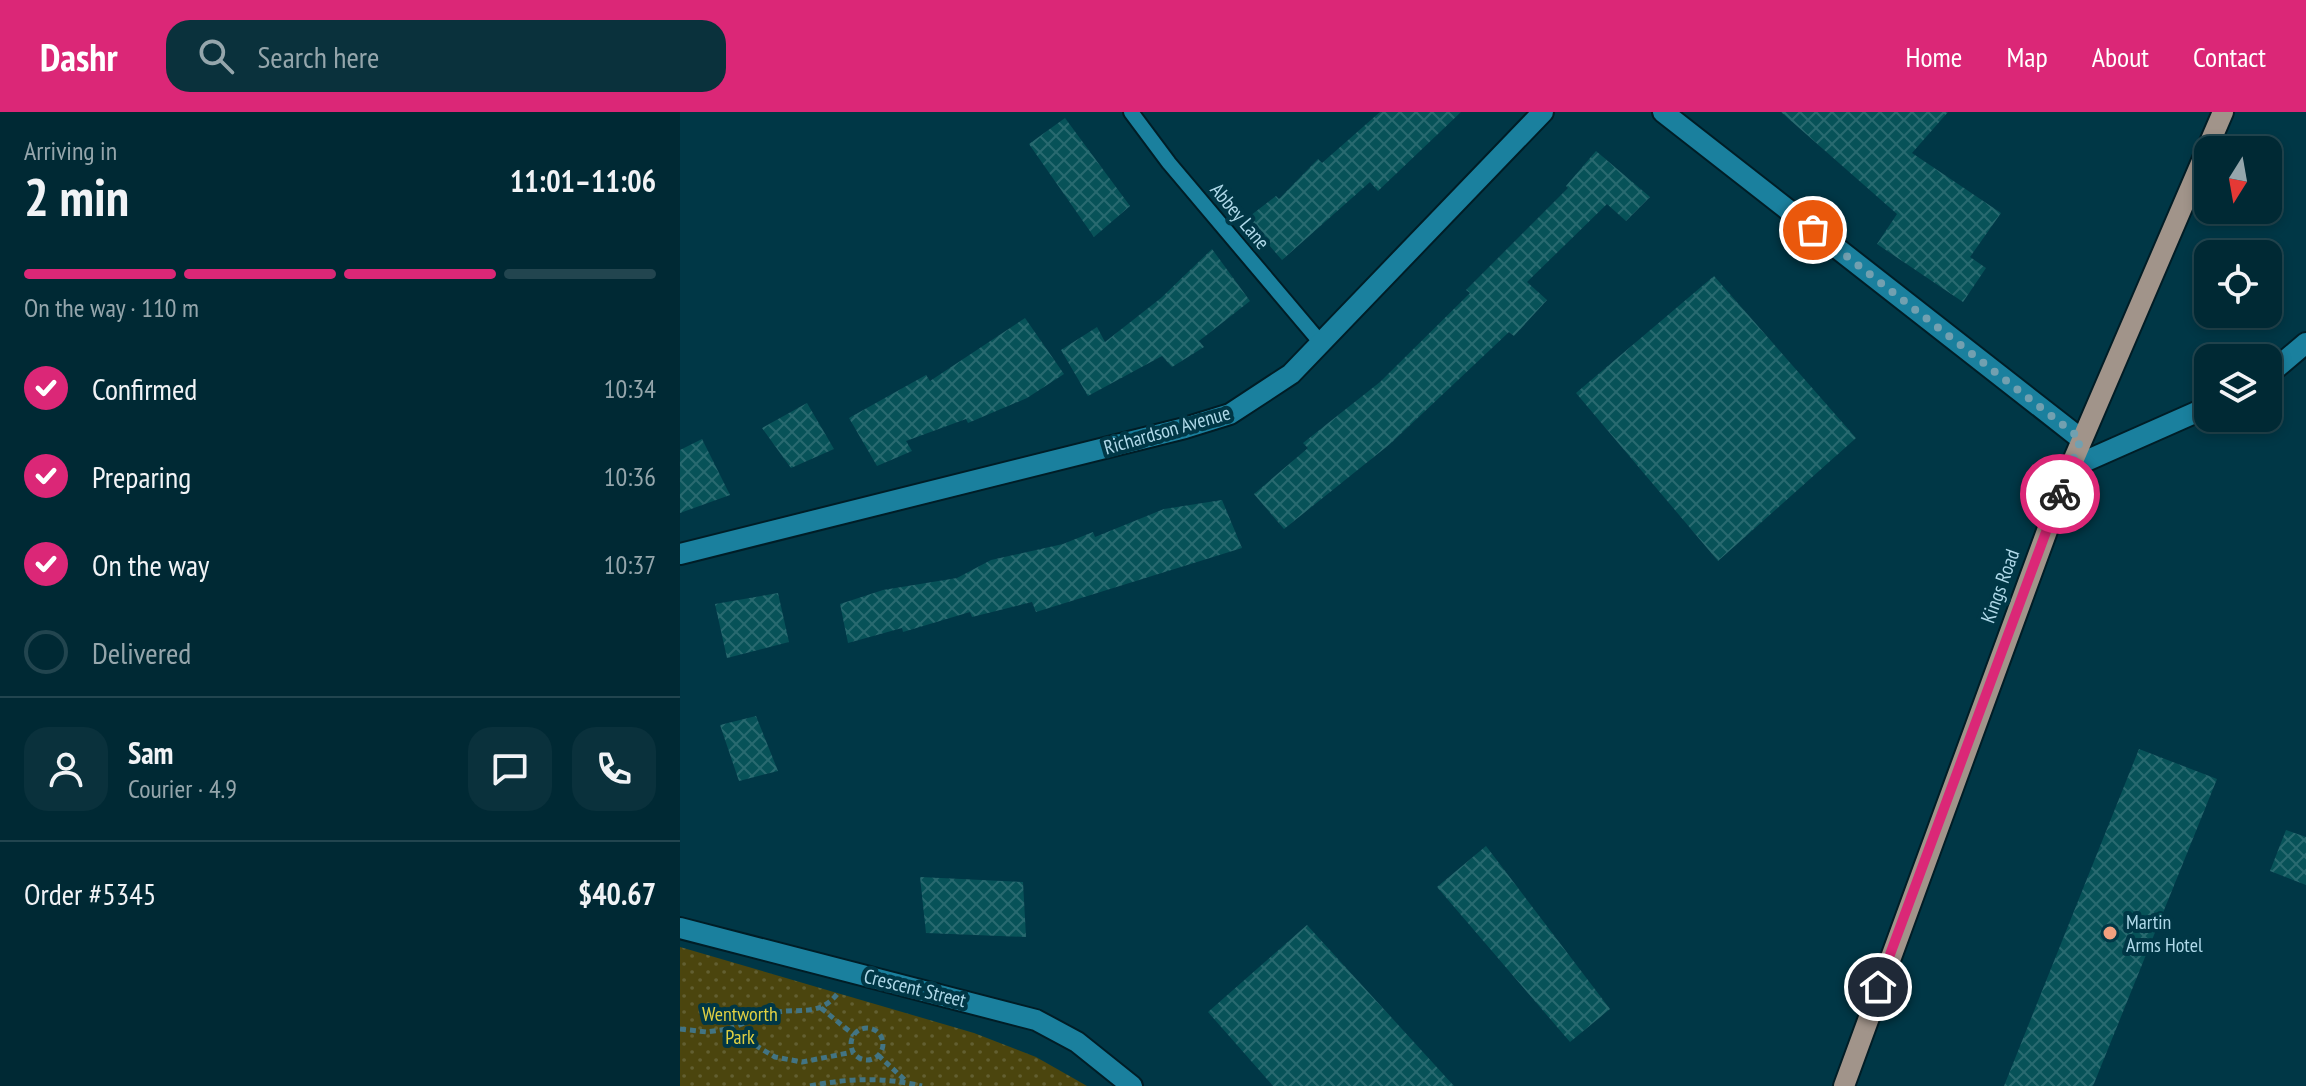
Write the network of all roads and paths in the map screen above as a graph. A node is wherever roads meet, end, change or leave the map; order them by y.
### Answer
1 (1131, 112) edge
2 (1543, 112) edge
3 (1663, 112) edge
4 (2223, 112) edge
5 (1321, 343) junction
6 (2306, 343) edge
7 (2282, 363) edge
8 (2194, 413) edge
9 (2081, 439) junction
10 (2070, 468) junction
11 (680, 554) edge
12 (680, 928) edge
13 (852, 972) junction
14 (821, 1008) junction
15 (680, 1029) edge
16 (728, 1029) junction
17 (854, 1035) junction
18 (853, 1052) junction
19 (878, 1055) junction
20 (907, 1083) junction
21 (810, 1086) edge
22 (922, 1086) edge
23 (1132, 1086) edge
24 (1844, 1086) edge

1 - 5 lane, Abbey Lane
2 - 5 street, Richardson Avenue
3 - 9 street
4 - 9 main road, Kings Road
5 - 11 street, Richardson Avenue
6 - 7 street
8 - 10 street
9 - 10 main road, Kings Road
10 - 24 main road, Kings Road
12 - 13 street, Crescent Street
13 - 14 path
13 - 23 street, Crescent Street
14 - 16 path
14 - 17 path
15 - 16 path
16 - 18 path
17 - 18 path
17 - 19 path
18 - 19 path
19 - 20 path
20 - 21 path
20 - 22 path

